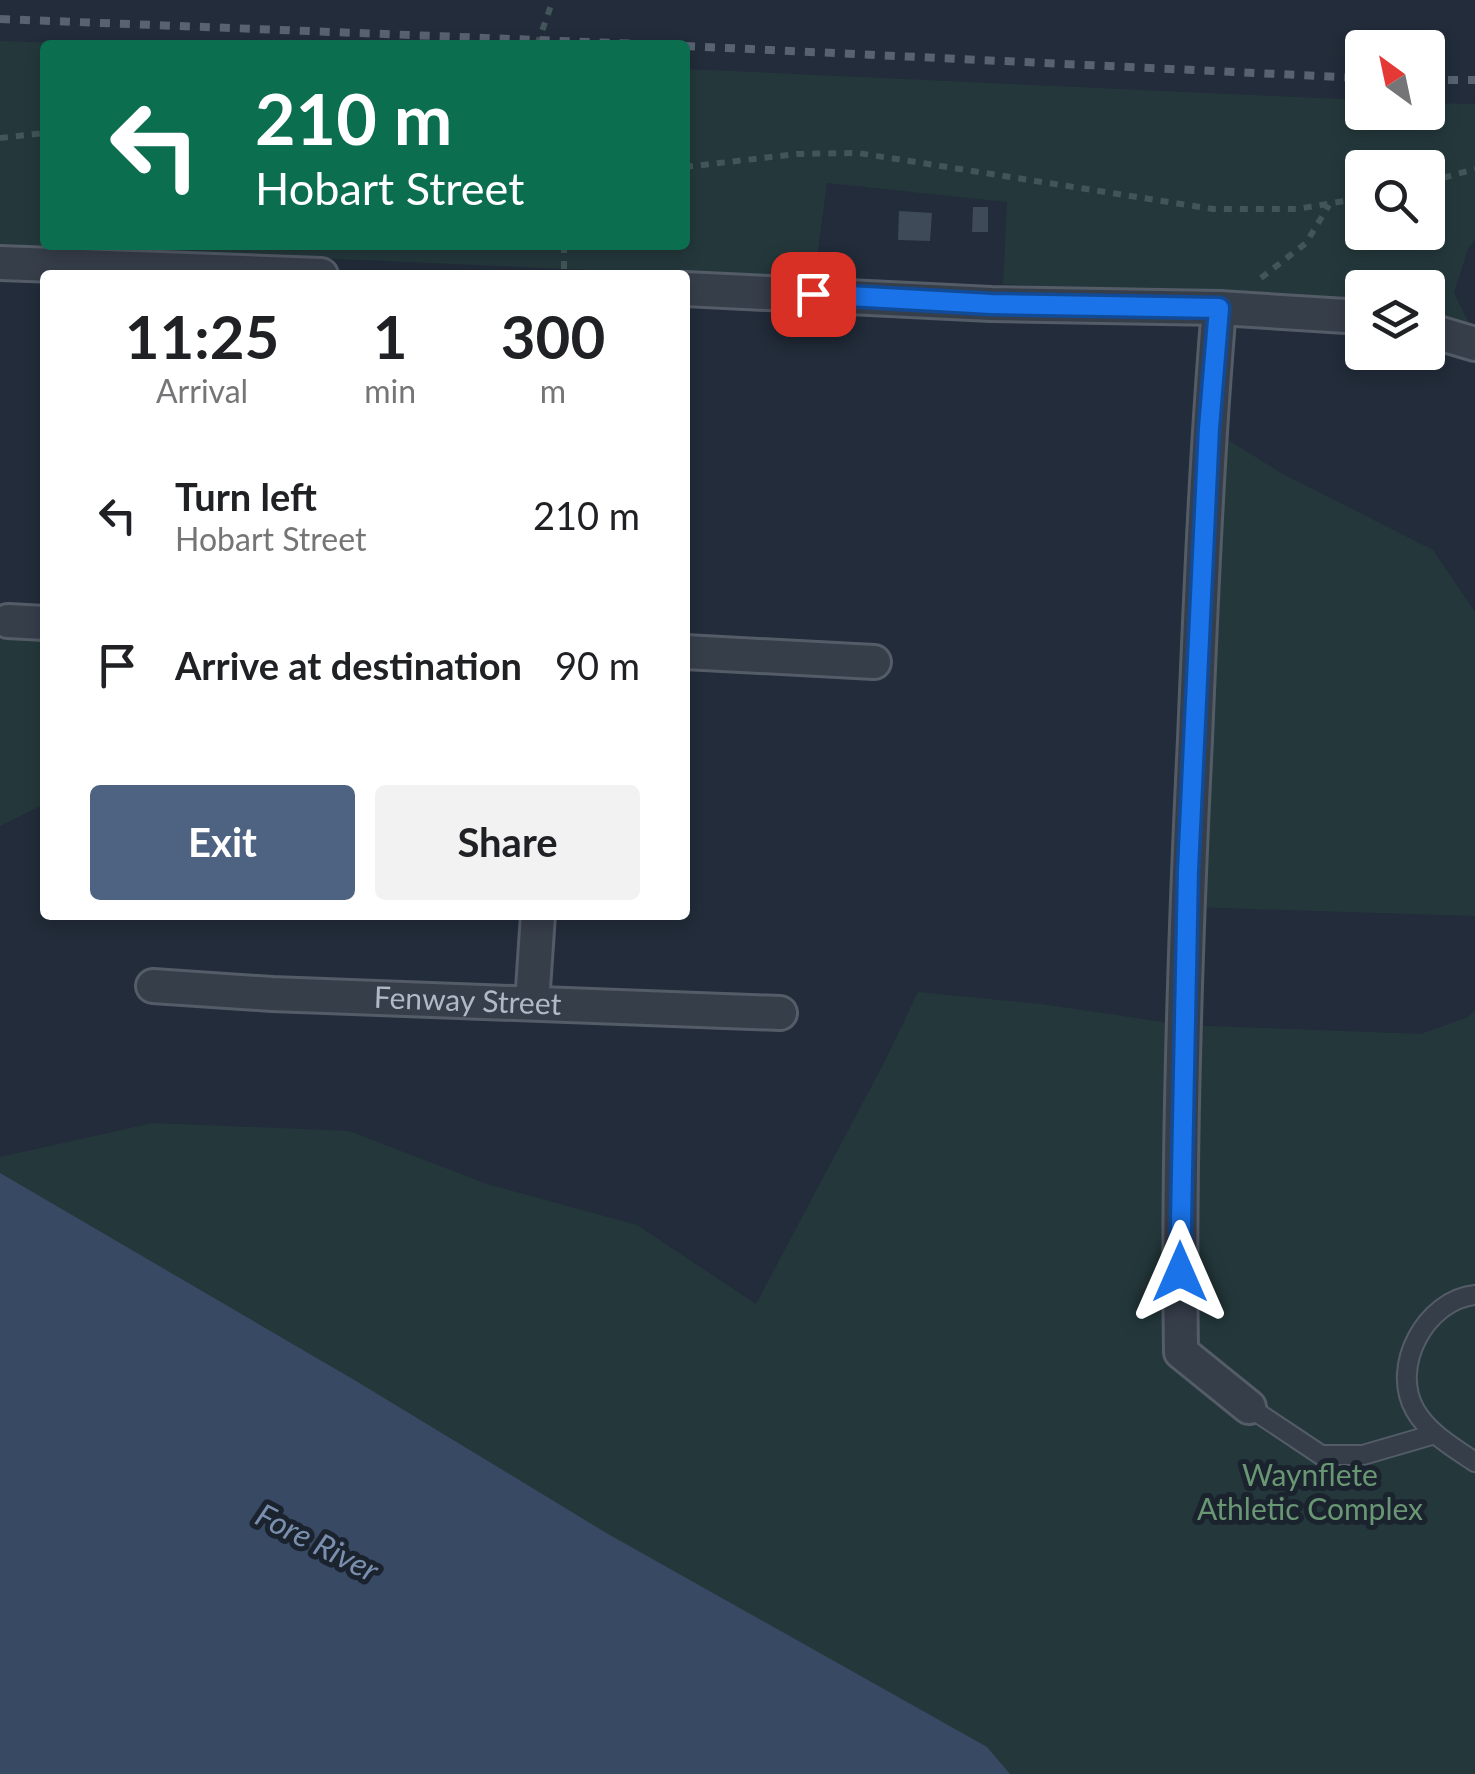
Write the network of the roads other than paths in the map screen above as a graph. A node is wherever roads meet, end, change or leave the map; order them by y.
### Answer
1 (0, 263) edge
2 (187, 270) edge
3 (690, 289) edge
4 (1219, 308) junction
5 (1345, 317) edge
6 (1445, 335) edge
7 (1475, 344) edge
8 (8, 621) dead end
9 (40, 622) edge
10 (690, 652) edge
11 (874, 662) dead end
12 (538, 920) edge
13 (153, 986) dead end
14 (532, 1002) junction
15 (780, 1013) dead end
16 (1475, 1294) edge
17 (1249, 1407) joint
18 (1435, 1434) junction
19 (1475, 1462) edge

1 - 2 street
3 - 4 street
4 - 5 street
4 - 17 street
6 - 7 street
8 - 9 street
10 - 11 street
12 - 14 street
13 - 14 street, Fenway Street
14 - 15 street, Fenway Street
16 - 18 lane
17 - 18 lane
18 - 19 lane

